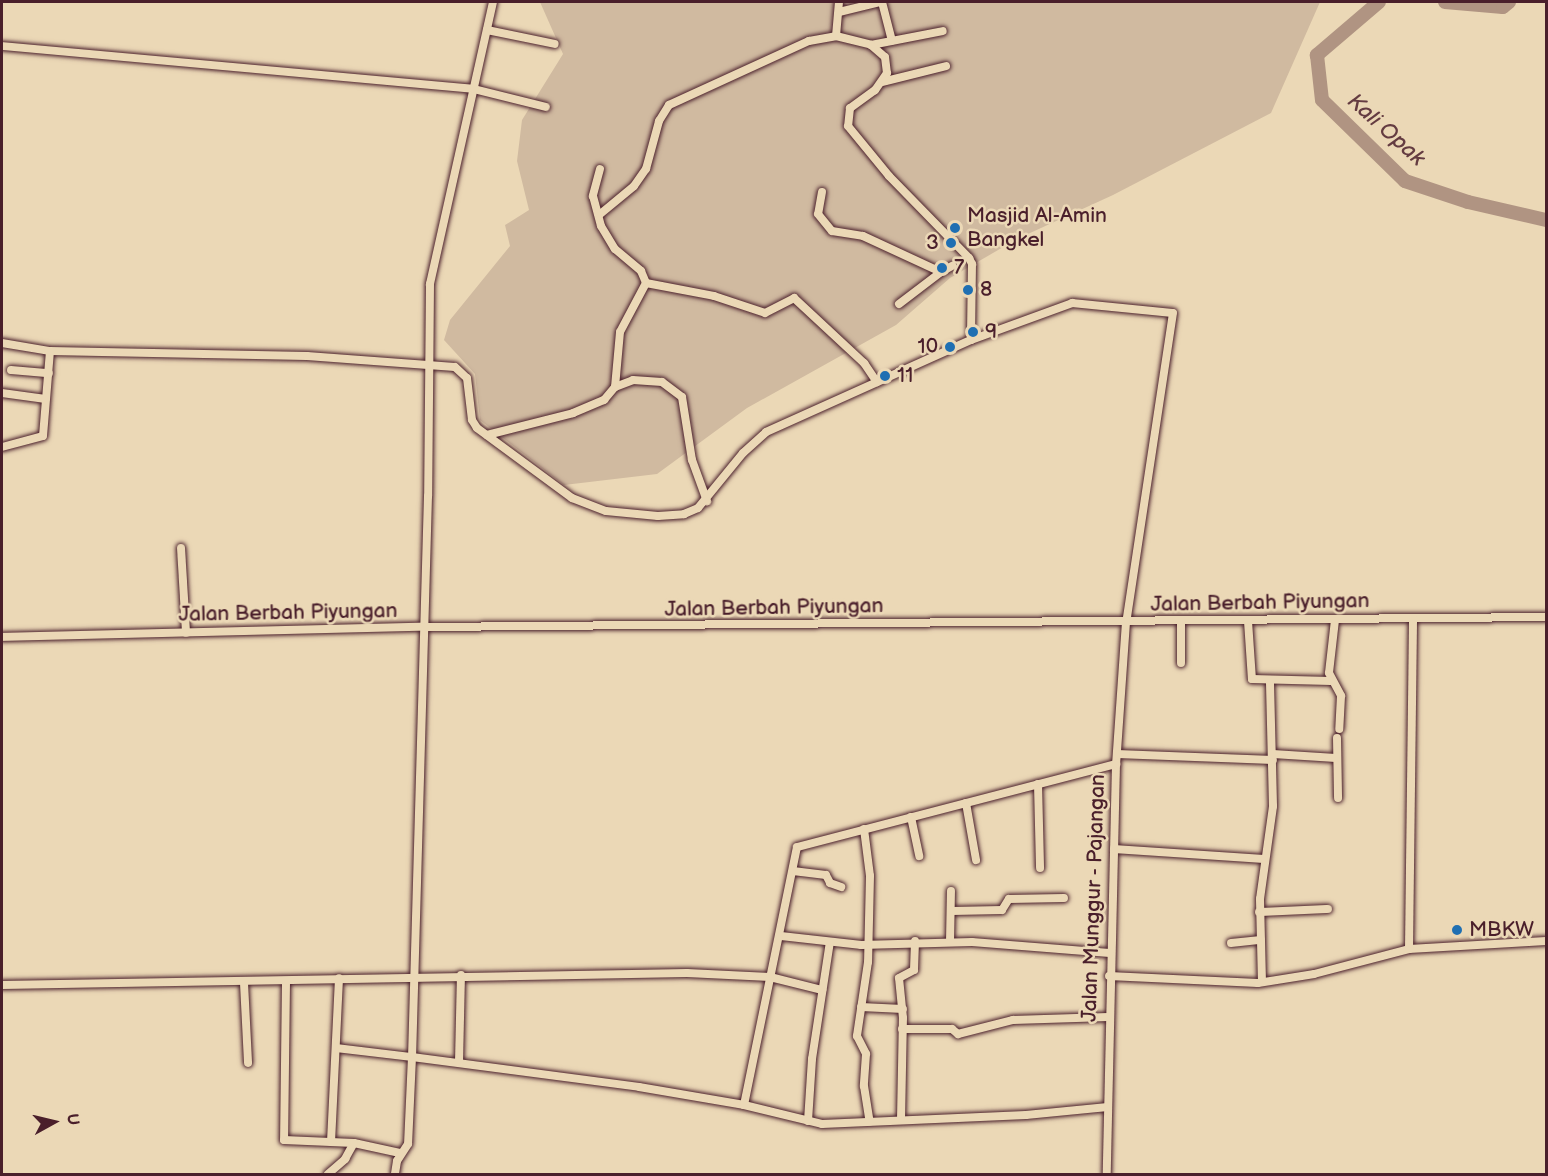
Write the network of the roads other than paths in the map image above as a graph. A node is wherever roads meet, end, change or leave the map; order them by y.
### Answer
1 (493, 2) edge
2 (839, 2) edge
3 (881, 2) edge
4 (838, 12) junction
5 (487, 30) junction
6 (943, 31) dead end
7 (836, 36) junction
8 (892, 41) junction
9 (555, 44) dead end
10 (871, 45) junction
11 (2, 46) edge
12 (946, 66) dead end
13 (882, 82) junction
14 (474, 89) junction
15 (546, 107) dead end
16 (600, 169) dead end
17 (822, 192) dead end
18 (599, 215) junction
19 (952, 266) dead end
20 (941, 272) junction
21 (646, 283) junction
22 (899, 304) dead end
23 (971, 340) junction
24 (850, 341) dead end
25 (2, 343) edge
26 (50, 351) junction
27 (431, 364) junction
28 (11, 370) dead end
29 (49, 373) junction
30 (880, 381) junction
31 (615, 387) junction
32 (2, 393) edge
33 (46, 399) junction
34 (488, 435) junction
35 (2, 447) edge
36 (707, 501) junction
37 (182, 548) dead end
38 (1546, 617) edge
39 (1413, 619) junction
40 (1335, 620) junction
41 (1180, 621) junction
42 (1248, 621) junction
43 (1126, 622) junction
44 (425, 627) junction
45 (186, 633) junction
46 (2, 637) edge
47 (1181, 663) dead end
48 (1270, 680) junction
49 (1331, 681) junction
50 (1117, 754) junction
51 (1273, 757) junction
52 (1336, 758) junction
53 (1116, 764) junction
54 (1038, 784) junction
55 (1338, 798) dead end
56 (966, 803) junction
57 (911, 817) junction
58 (864, 829) junction
59 (1114, 849) junction
60 (919, 856) dead end
61 (976, 860) dead end
62 (1264, 860) junction
63 (1041, 868) dead end
64 (793, 871) junction
65 (841, 887) dead end
66 (951, 891) dead end
67 (1064, 898) dead end
68 (1328, 909) dead end
69 (952, 911) junction
70 (1259, 912) junction
71 (781, 936) junction
72 (1261, 940) junction
73 (915, 941) junction
74 (1546, 941) edge
75 (830, 942) junction
76 (950, 942) junction
77 (1231, 943) dead end
78 (868, 945) junction
79 (1408, 949) junction
80 (1110, 953) junction
81 (461, 975) junction
82 (1109, 976) junction
83 (770, 977) junction
84 (339, 978) junction
85 (413, 978) junction
86 (244, 982) junction
87 (286, 982) junction
88 (1262, 982) junction
89 (2, 985) edge
90 (822, 990) junction
91 (861, 1007) junction
92 (903, 1009) junction
93 (1108, 1017) junction
94 (902, 1029) junction
95 (336, 1048) junction
96 (412, 1057) junction
97 (459, 1062) junction
98 (248, 1063) dead end
99 (744, 1105) junction
100 (1108, 1107) junction
101 (901, 1120) junction
102 (808, 1121) junction
103 (870, 1122) junction
104 (331, 1142) junction
105 (354, 1143) junction
106 (398, 1157) junction
107 (328, 1174) edge
108 (395, 1174) edge
109 (1107, 1174) edge

1 - 5 street
2 - 4 street
3 - 4 street
3 - 8 street
4 - 7 street
5 - 9 street
5 - 14 street
6 - 8 street
7 - 10 street
7 - 18 street
8 - 10 street
10 - 13 street
11 - 14 street
12 - 13 street
13 - 23 street
14 - 15 street
14 - 27 street
16 - 18 street
17 - 20 street
18 - 21 street
19 - 20 street
20 - 22 street
21 - 30 street
21 - 31 street
23 - 30 street
23 - 43 street, Jalan Munggur - Pajangan
24 - 30 street
25 - 26 street
26 - 27 street
26 - 29 street
27 - 34 street
27 - 44 street
28 - 29 street
29 - 33 street
30 - 36 street
31 - 34 street
31 - 36 street
32 - 33 street
33 - 35 street
34 - 36 street
37 - 45 street
38 - 39 street, Jalan Berbah Piyungan
39 - 40 street, Jalan Berbah Piyungan
39 - 79 street
40 - 42 street, Jalan Berbah Piyungan
40 - 49 street
41 - 42 street, Jalan Berbah Piyungan
41 - 43 street, Jalan Berbah Piyungan
41 - 47 street
42 - 48 street
43 - 44 street, Jalan Berbah Piyungan
43 - 50 street, Jalan Munggur - Pajangan
44 - 45 street, Jalan Berbah Piyungan
44 - 85 street
45 - 46 street, Jalan Berbah Piyungan
48 - 49 street
48 - 51 street
49 - 52 street
50 - 51 street
50 - 53 street, Jalan Munggur - Pajangan
51 - 52 street
51 - 62 street
52 - 55 street
53 - 54 street
53 - 59 street, Jalan Munggur - Pajangan
54 - 56 street
54 - 63 street
56 - 57 street
56 - 61 street
57 - 58 street
57 - 60 street
58 - 64 street
58 - 78 street
59 - 62 street
59 - 80 street, Jalan Munggur - Pajangan
62 - 70 street
64 - 65 street
64 - 71 street
66 - 69 street
67 - 69 street
68 - 70 street
69 - 76 street
70 - 72 street
71 - 75 street
71 - 83 street
72 - 77 street
72 - 88 street
73 - 76 street
73 - 78 street
73 - 92 street
74 - 79 street
75 - 78 street
75 - 90 street
76 - 80 street
78 - 91 street
79 - 88 street
80 - 82 street, Jalan Munggur - Pajangan
81 - 83 street
81 - 85 street
81 - 97 street
82 - 88 street
82 - 93 street, Jalan Munggur - Pajangan
83 - 90 street
83 - 99 street
84 - 85 street
84 - 87 street
84 - 95 street
85 - 96 street
86 - 87 street
86 - 89 street
86 - 98 street
87 - 104 street
90 - 102 street
91 - 92 street
91 - 103 street
92 - 94 street
93 - 94 street
93 - 100 street, Jalan Munggur - Pajangan
94 - 101 street
95 - 96 street
95 - 104 street
96 - 97 street
96 - 106 street
97 - 99 street
99 - 102 street
100 - 101 street
100 - 109 street, Jalan Munggur - Pajangan
101 - 103 street
102 - 103 street
104 - 105 street
105 - 106 street
105 - 107 street
106 - 108 street

